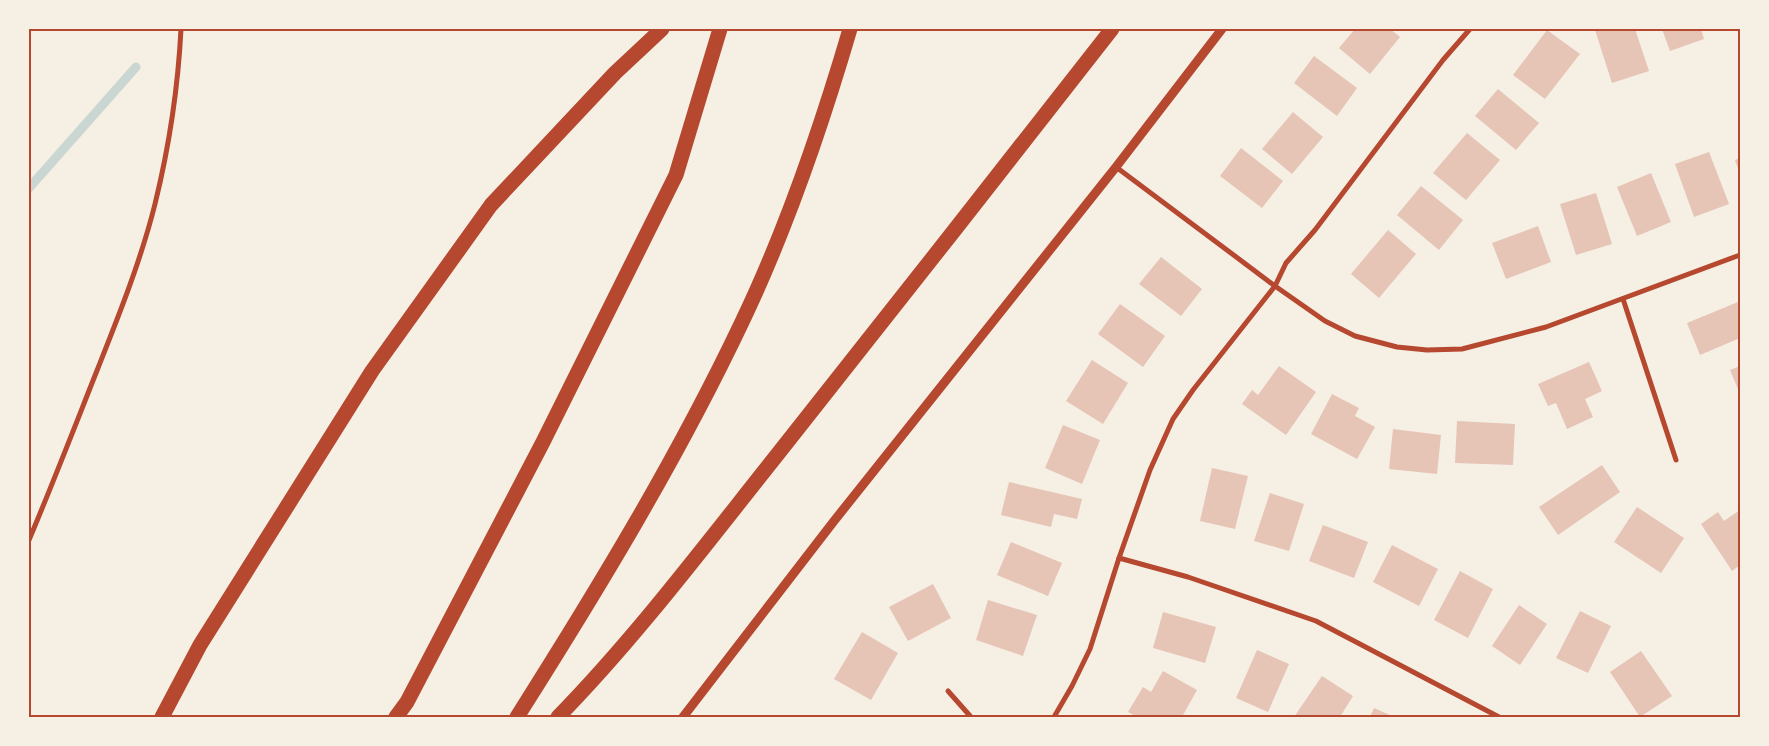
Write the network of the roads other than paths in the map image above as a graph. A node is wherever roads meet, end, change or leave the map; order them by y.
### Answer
1 (181, 29) edge
2 (662, 29) edge
3 (720, 29) edge
4 (850, 29) edge
5 (1112, 29) edge
6 (1222, 29) edge
7 (1470, 29) edge
8 (1116, 167) junction
9 (1740, 255) edge
10 (1275, 286) junction
11 (1623, 299) junction
12 (1676, 460) dead end
13 (29, 540) edge
14 (1119, 558) junction
15 (948, 691) dead end
16 (162, 717) edge
17 (396, 717) edge
18 (517, 717) edge
19 (558, 717) edge
20 (683, 717) edge
21 (970, 717) edge
22 (1054, 717) edge
23 (1499, 717) edge

1 - 13 street
2 - 16 highway
3 - 17 highway
4 - 18 highway
5 - 19 highway
6 - 8 street
7 - 10 street
8 - 10 street
8 - 20 street
9 - 11 street
10 - 11 street
10 - 14 street
11 - 12 street
14 - 22 street
14 - 23 street
15 - 21 street

